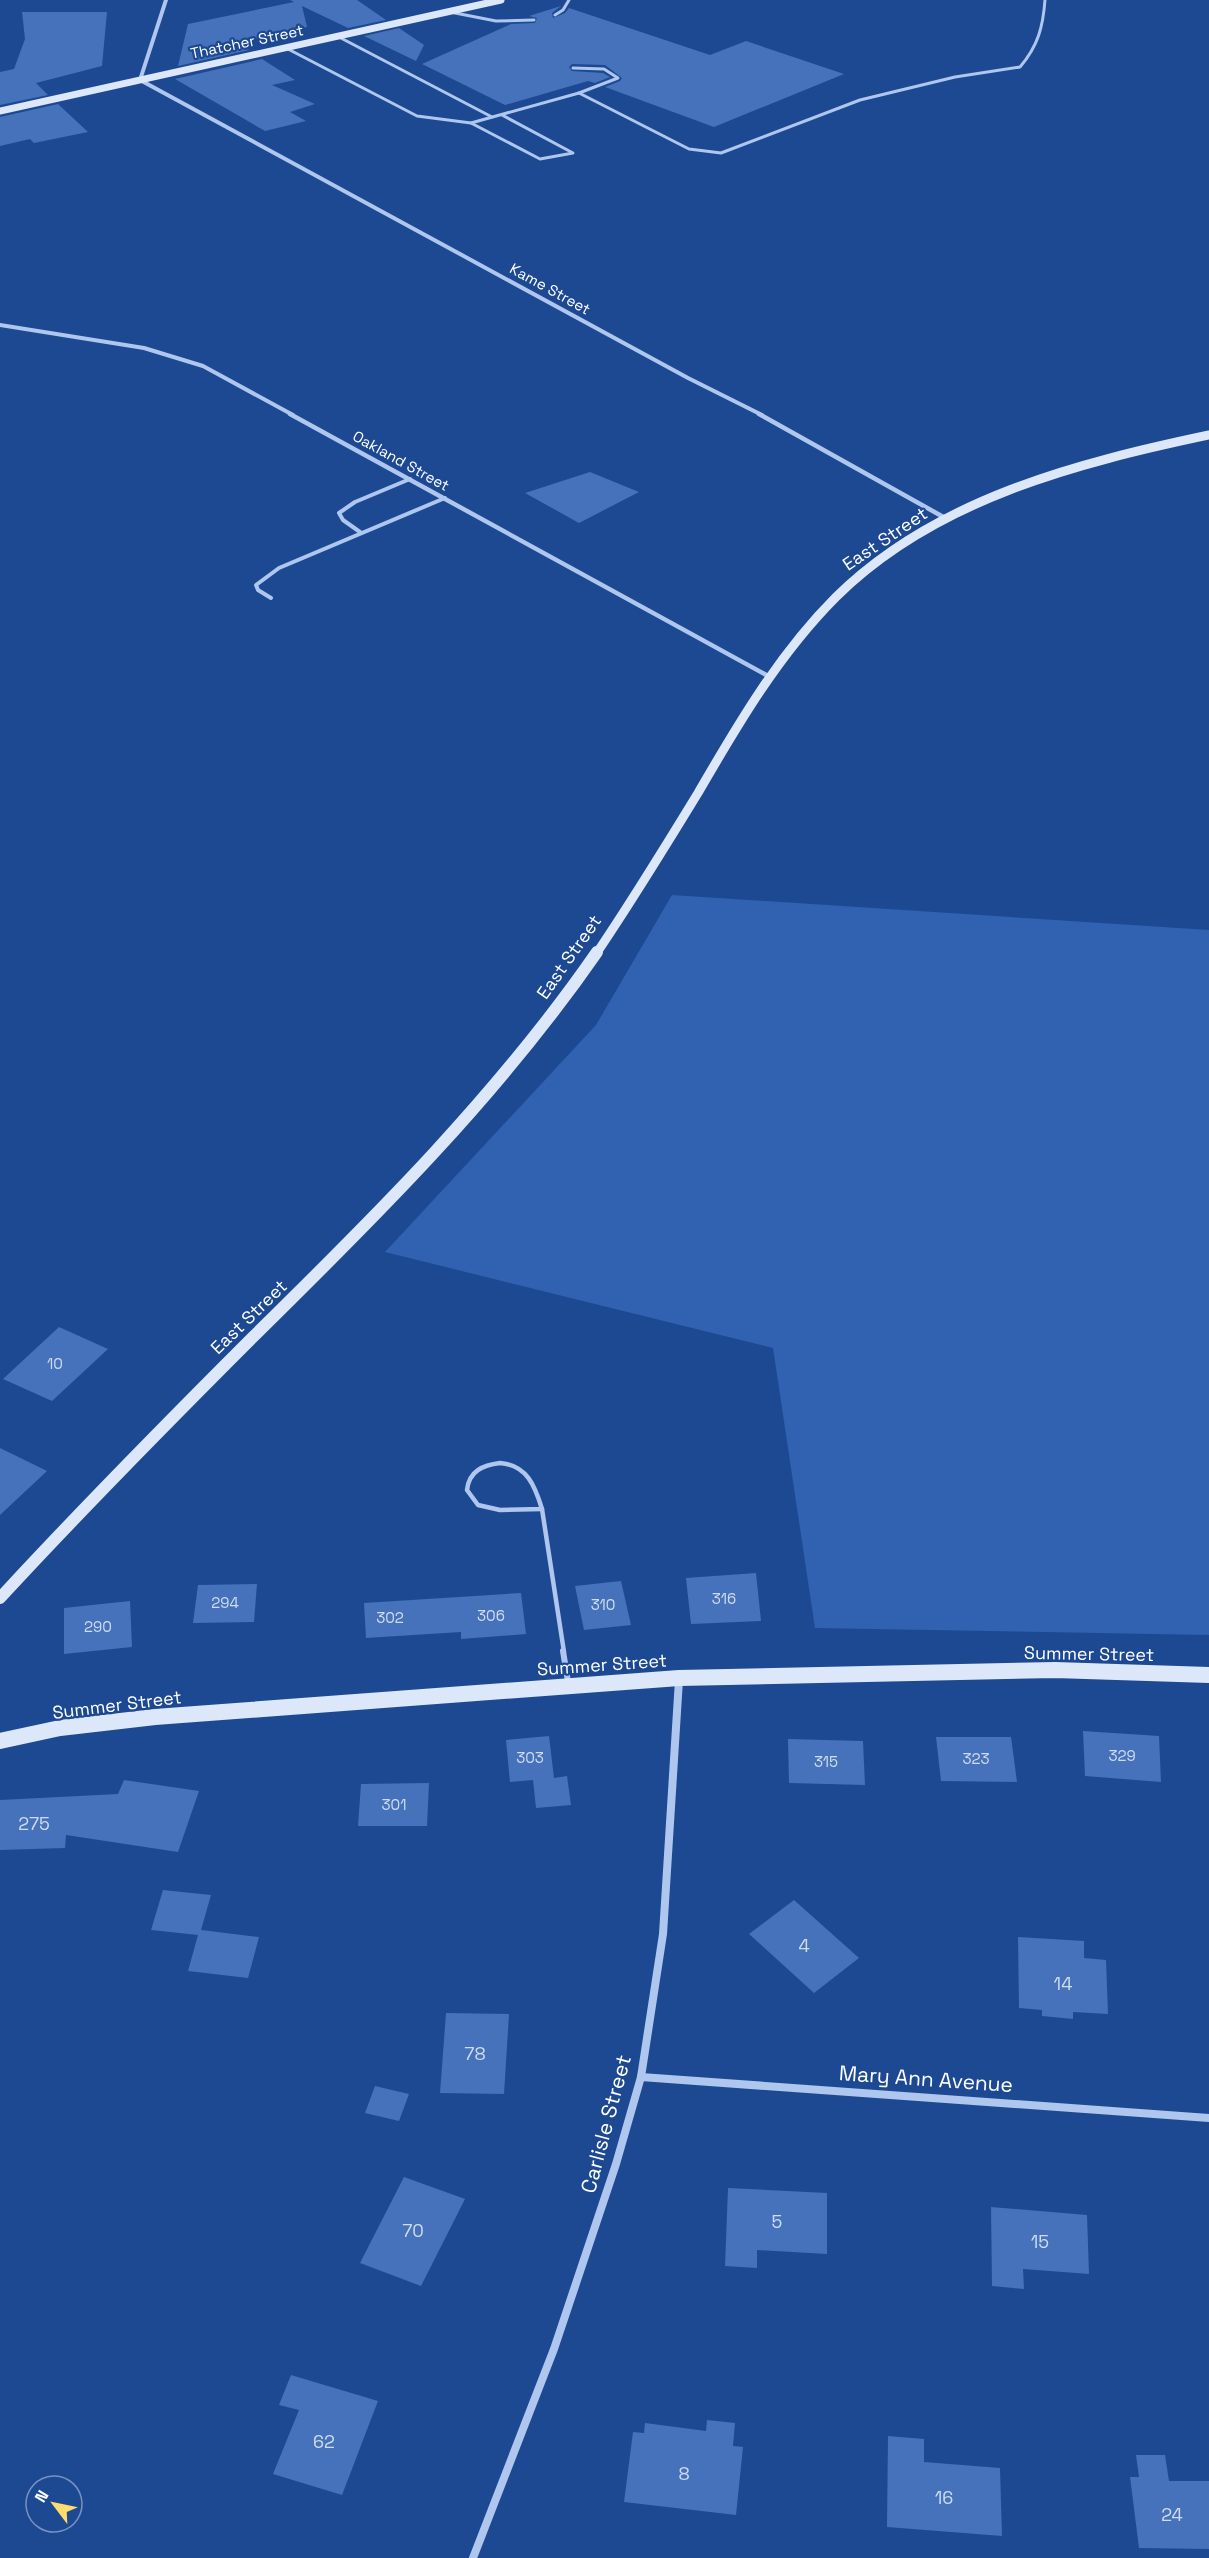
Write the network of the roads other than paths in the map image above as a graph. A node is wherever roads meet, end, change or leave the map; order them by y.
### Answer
1 (166, 0) edge
2 (501, 0) edge
3 (569, 0) edge
4 (1045, 0) edge
5 (448, 12) junction
6 (555, 15) dead end
7 (534, 20) dead end
8 (337, 36) junction
9 (286, 48) junction
10 (573, 68) dead end
11 (140, 80) junction
12 (579, 93) junction
13 (0, 111) edge
14 (501, 114) junction
15 (492, 117) junction
16 (471, 123) junction
17 (0, 325) edge
18 (1209, 435) edge
19 (410, 479) junction
20 (445, 498) junction
21 (947, 519) junction
22 (360, 532) junction
23 (271, 598) dead end
24 (770, 677) junction
25 (542, 1509) junction
26 (0, 1599) edge
27 (1209, 1675) edge
28 (679, 1678) junction
29 (568, 1684) junction
30 (0, 1741) edge
31 (641, 2077) junction
32 (1209, 2118) edge
33 (473, 2558) edge

1 - 11 street
2 - 5 street, Thatcher Street
3 - 6 lane
4 - 12 lane
5 - 7 lane
5 - 8 street, Thatcher Street
8 - 9 street, Thatcher Street
8 - 15 lane
9 - 11 street, Thatcher Street
9 - 16 lane
10 - 12 lane
11 - 13 street, Thatcher Street
11 - 21 street, Kame Street
12 - 14 lane
14 - 15 lane
14 - 16 lane
15 - 16 lane
17 - 19 street, Oakland Street
18 - 21 street, East Street
19 - 20 street, Oakland Street
19 - 22 lane
20 - 22 lane
20 - 24 street, Oakland Street
21 - 24 street, East Street
22 - 23 lane
24 - 26 street, East Street
25 - 25 lane
25 - 29 lane
27 - 28 street, Summer Street
28 - 29 street, Summer Street
28 - 31 street, Carlisle Street
29 - 30 street, Summer Street
31 - 32 street, Mary Ann Avenue
31 - 33 street, Carlisle Street

